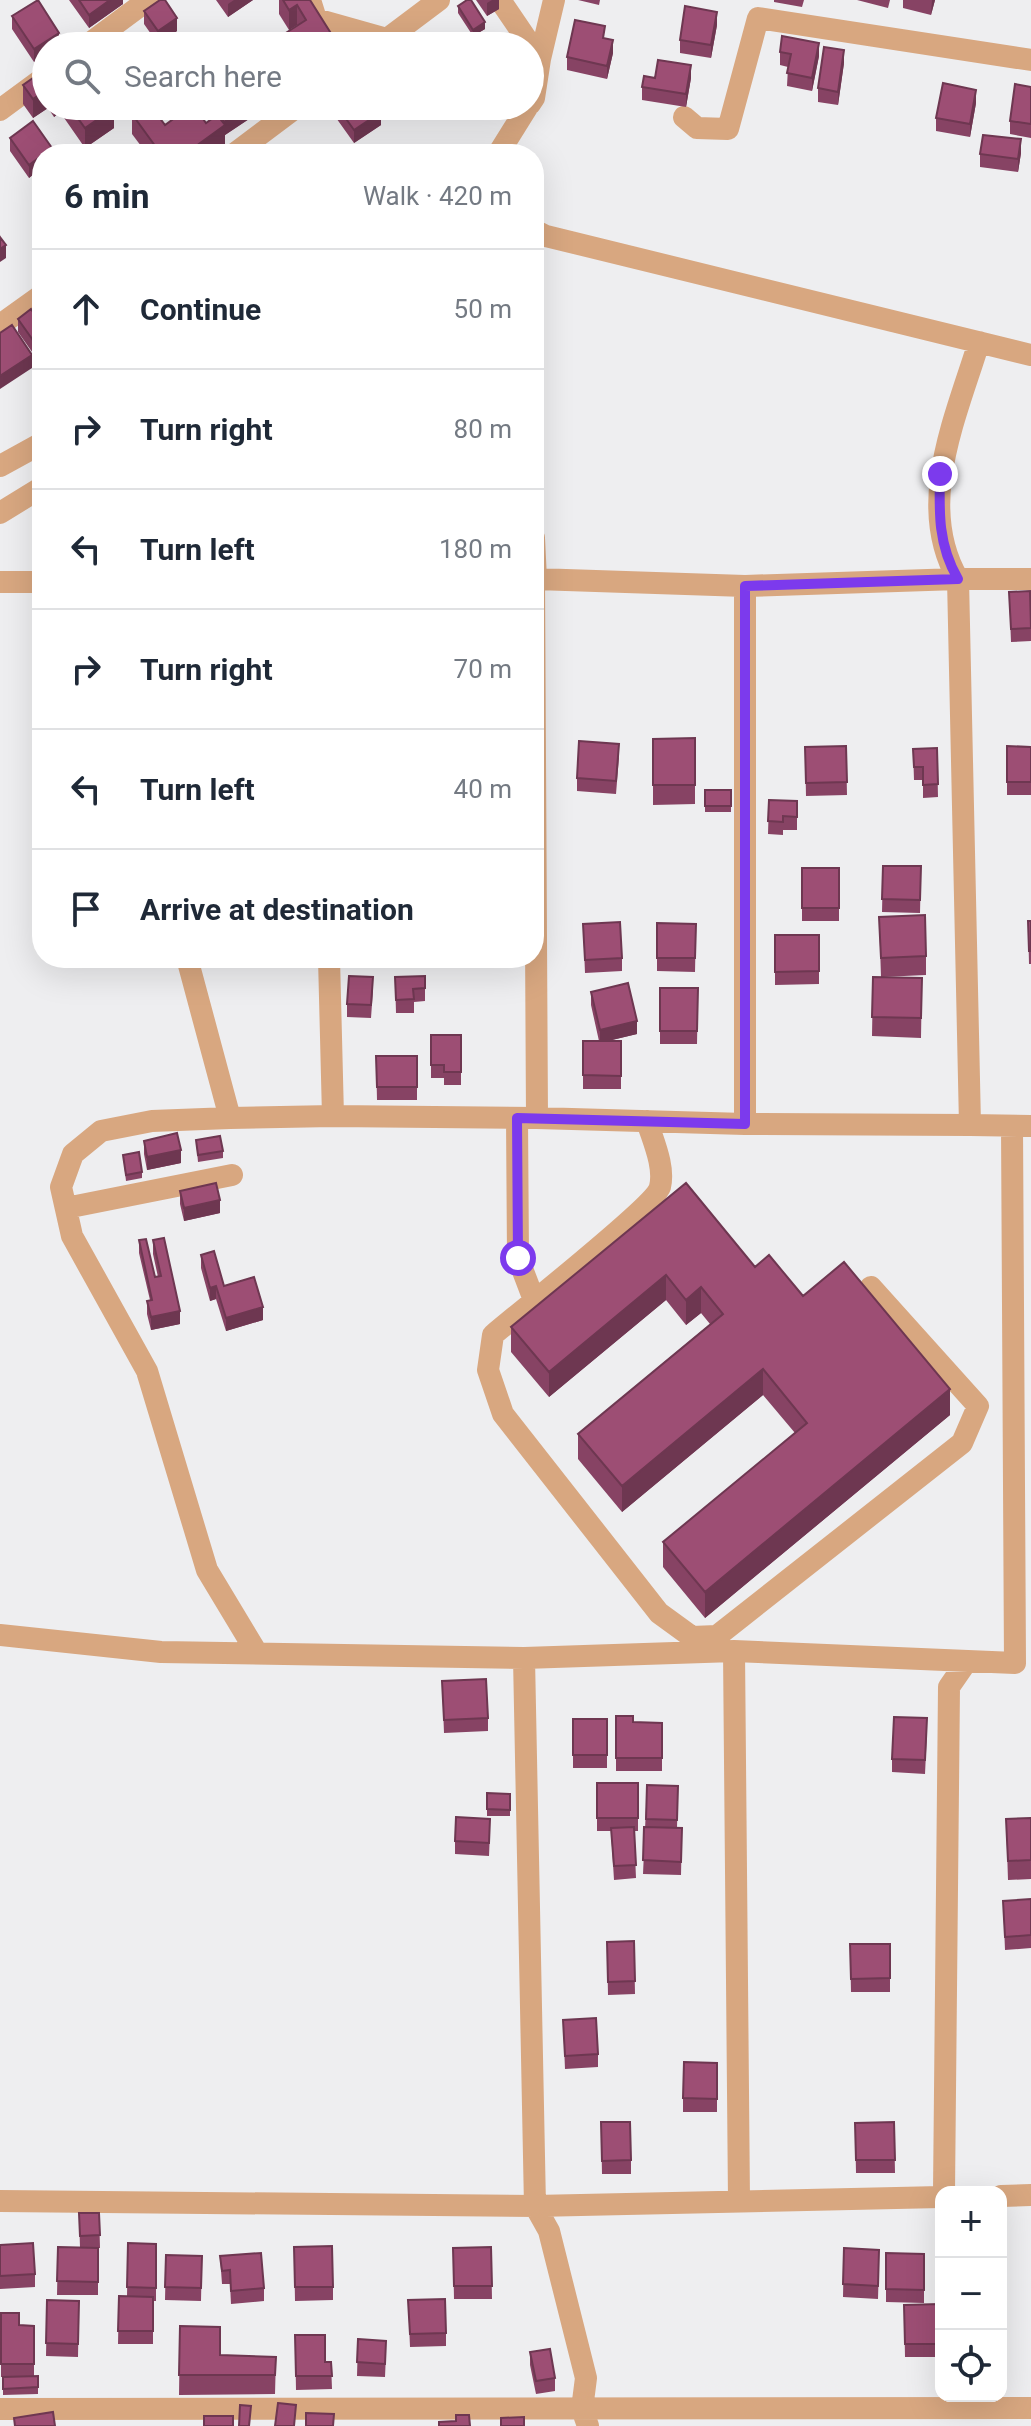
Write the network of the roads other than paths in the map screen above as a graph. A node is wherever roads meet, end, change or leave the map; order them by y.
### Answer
1 (148, 0) edge
2 (310, 0) edge
3 (439, 0) edge
4 (500, 0) edge
5 (554, 0) edge
6 (760, 9) edge
7 (105, 32) edge
8 (353, 32) edge
9 (402, 32) edge
10 (522, 32) edge
11 (544, 42) edge
12 (1031, 60) edge
13 (32, 86) edge
14 (0, 110) edge
15 (684, 117) dead end
16 (279, 120) edge
17 (520, 120) edge
18 (247, 144) edge
19 (504, 144) edge
20 (544, 235) edge
21 (32, 302) edge
22 (0, 325) edge
23 (979, 342) junction
24 (1031, 355) edge
25 (32, 448) edge
26 (0, 466) edge
27 (32, 493) edge
28 (0, 513) edge
29 (544, 579) edge
30 (958, 579) junction
31 (1031, 579) edge
32 (0, 582) edge
33 (32, 582) edge
34 (745, 586) junction
35 (190, 968) edge
36 (329, 968) edge
37 (529, 968) edge
38 (333, 1116) junction
39 (230, 1118) junction
40 (527, 1118) junction
41 (647, 1121) junction
42 (745, 1124) junction
43 (970, 1125) junction
44 (1021, 1126) edge
45 (232, 1175) dead end
46 (66, 1208) junction
47 (871, 1287) dead end
48 (534, 1300) junction
49 (0, 1635) edge
50 (734, 1651) junction
51 (257, 1653) junction
52 (524, 1658) junction
53 (967, 1661) junction
54 (1023, 1663) edge
55 (944, 2186) edge
56 (1031, 2195) edge
57 (1007, 2196) edge
58 (935, 2197) edge
59 (0, 2201) edge
60 (739, 2201) junction
61 (535, 2206) junction
62 (1031, 2408) edge
63 (0, 2409) edge
64 (585, 2418) edge

1 - 7 street
2 - 8 street
3 - 9 street
4 - 10 street
5 - 11 street
6 - 12 street
6 - 15 street
13 - 14 street
16 - 18 street
17 - 19 street
20 - 23 street
21 - 22 street
23 - 24 street
23 - 30 street
25 - 26 street
27 - 28 street
29 - 34 street
30 - 31 street
30 - 34 street
30 - 43 street
32 - 33 street
34 - 42 street
35 - 39 street
36 - 38 street
37 - 40 street
38 - 39 street
38 - 40 street
39 - 46 street
40 - 41 street
40 - 48 street
41 - 42 street
41 - 48 street
42 - 43 street
43 - 44 street
44 - 54 street
45 - 46 street
46 - 51 street
47 - 48 street
49 - 51 street
50 - 52 street
50 - 53 street
50 - 60 street
51 - 52 street
52 - 61 street
53 - 54 street
53 - 55 street
56 - 57 street
58 - 60 street
59 - 61 street
60 - 61 street
61 - 64 street
62 - 64 street
63 - 64 street

